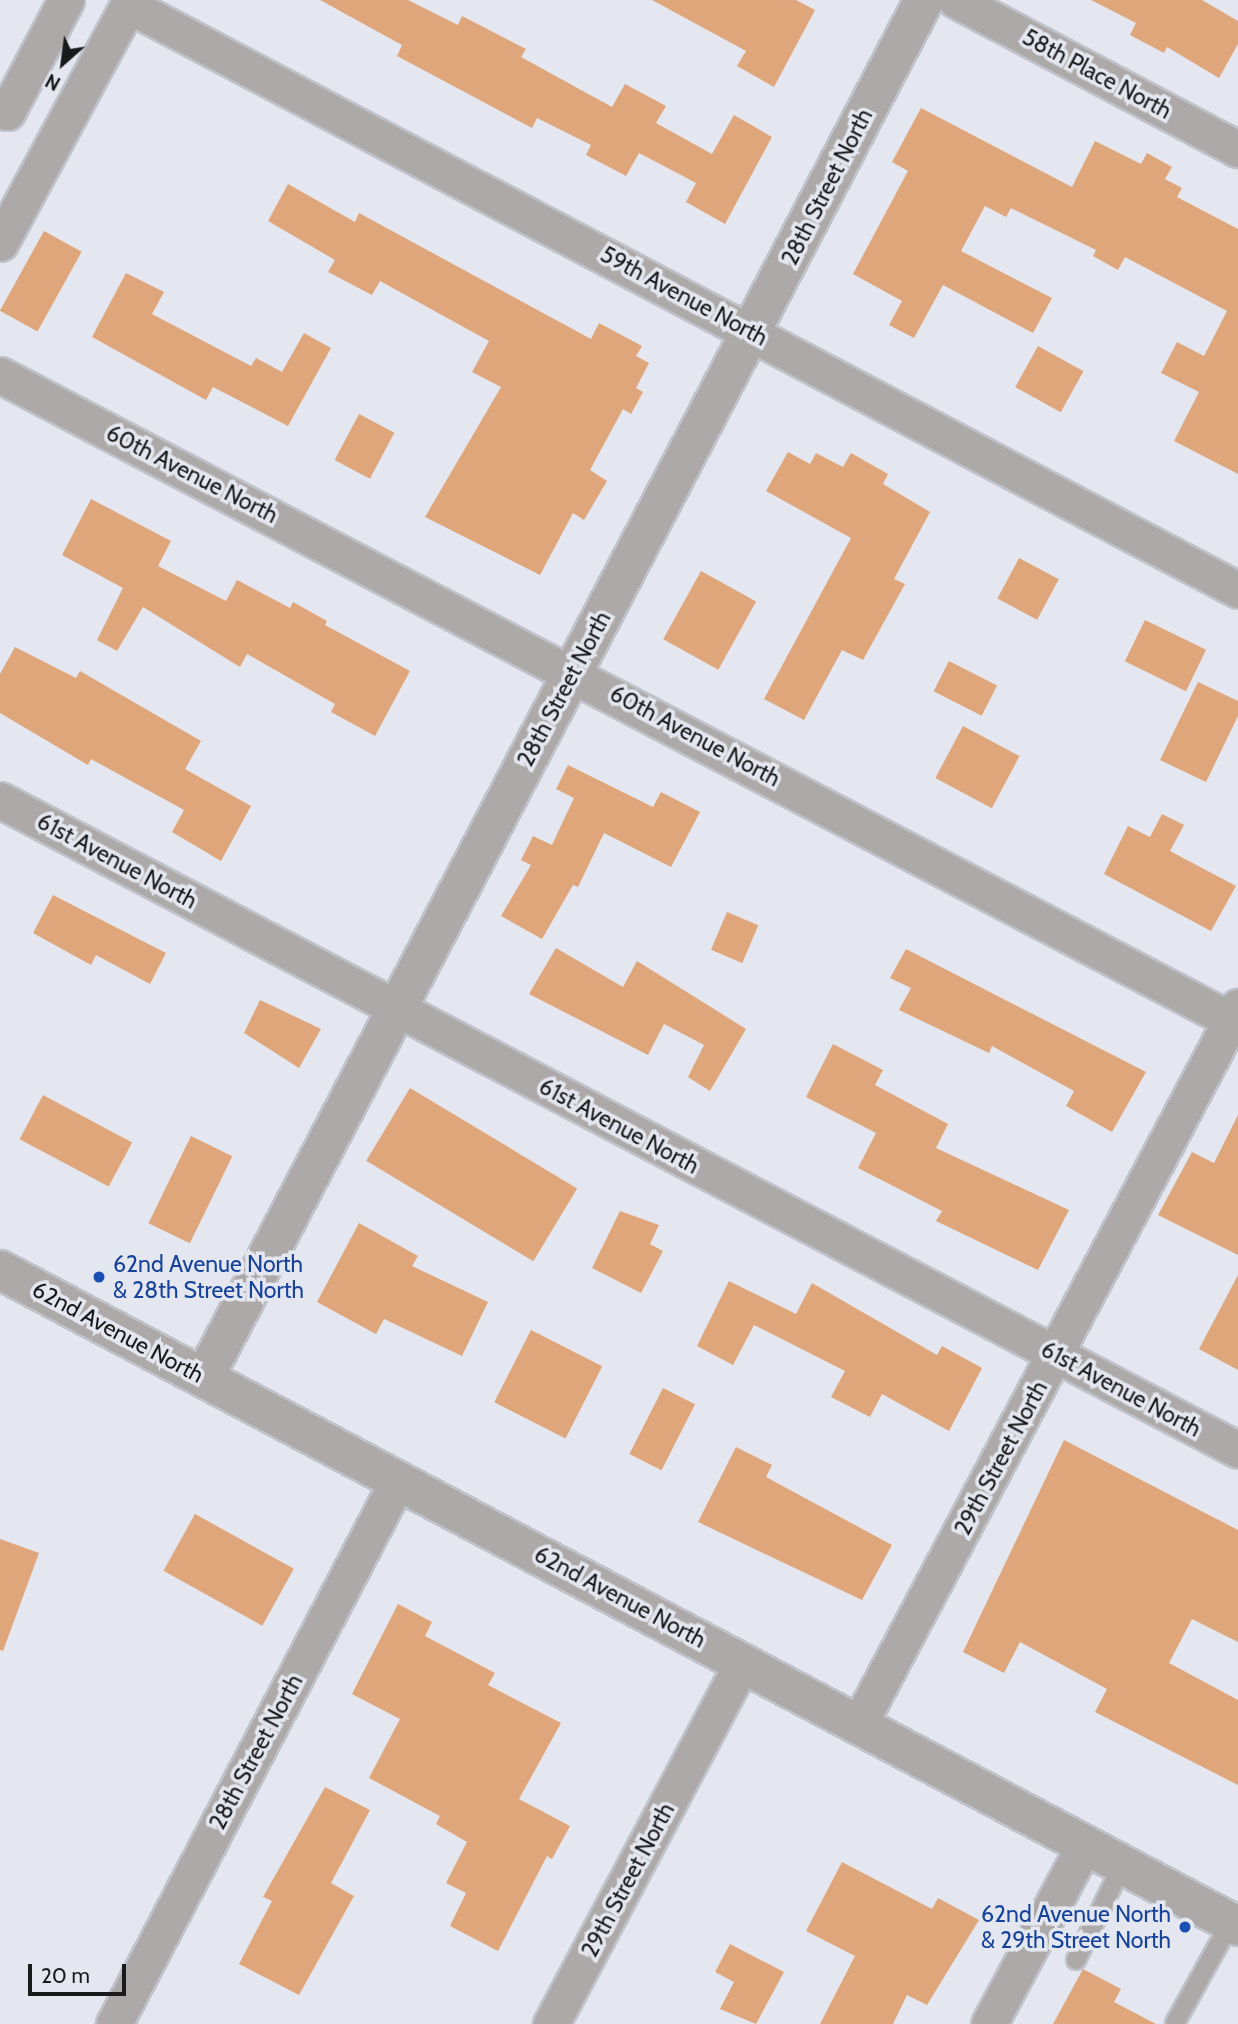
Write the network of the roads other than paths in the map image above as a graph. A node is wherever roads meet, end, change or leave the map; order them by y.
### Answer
1 (66, 0) edge
2 (924, 0) edge
3 (956, 0) edge
4 (130, 2) edge
5 (3, 110) edge
6 (1238, 149) edge
7 (0, 243) edge
8 (752, 332) junction
9 (0, 375) edge
10 (1238, 590) edge
11 (573, 672) junction
12 (0, 800) edge
13 (395, 1009) junction
14 (1236, 1017) edge
15 (0, 1270) edge
16 (1056, 1355) junction
17 (204, 1378) junction
18 (1238, 1450) edge
19 (398, 1480) junction
20 (743, 1662) junction
21 (860, 1722) junction
22 (1085, 1843) junction
23 (1123, 1864) junction
24 (1235, 1924) edge
25 (1076, 1960) dead end
26 (1175, 2023) edge
27 (114, 2024) edge
28 (551, 2024) edge
29 (989, 2024) edge

1 - 5 street
2 - 8 street, 28th Street North
3 - 6 street, 58th Place North
4 - 7 street
4 - 8 street, 59th Avenue North
8 - 10 street, 59th Avenue North
8 - 11 street, 28th Street North
9 - 11 street, 60th Avenue North
11 - 13 street, 28th Street North
11 - 14 street, 60th Avenue North
12 - 13 street, 61st Avenue North
13 - 16 street, 61st Avenue North
13 - 17 street, 28th Street North
14 - 16 street, 29th Street North
15 - 17 street, 62nd Avenue North
16 - 18 street, 61st Avenue North
16 - 21 street, 29th Street North
17 - 19 street, 62nd Avenue North
19 - 20 street, 62nd Avenue North
19 - 27 street, 28th Street North
20 - 21 street, 62nd Avenue North
20 - 28 street, 29th Street North
21 - 22 street, 62nd Avenue North
22 - 23 street, 62nd Avenue North
22 - 29 street
23 - 24 street, 62nd Avenue North
23 - 25 lane
24 - 26 lane

